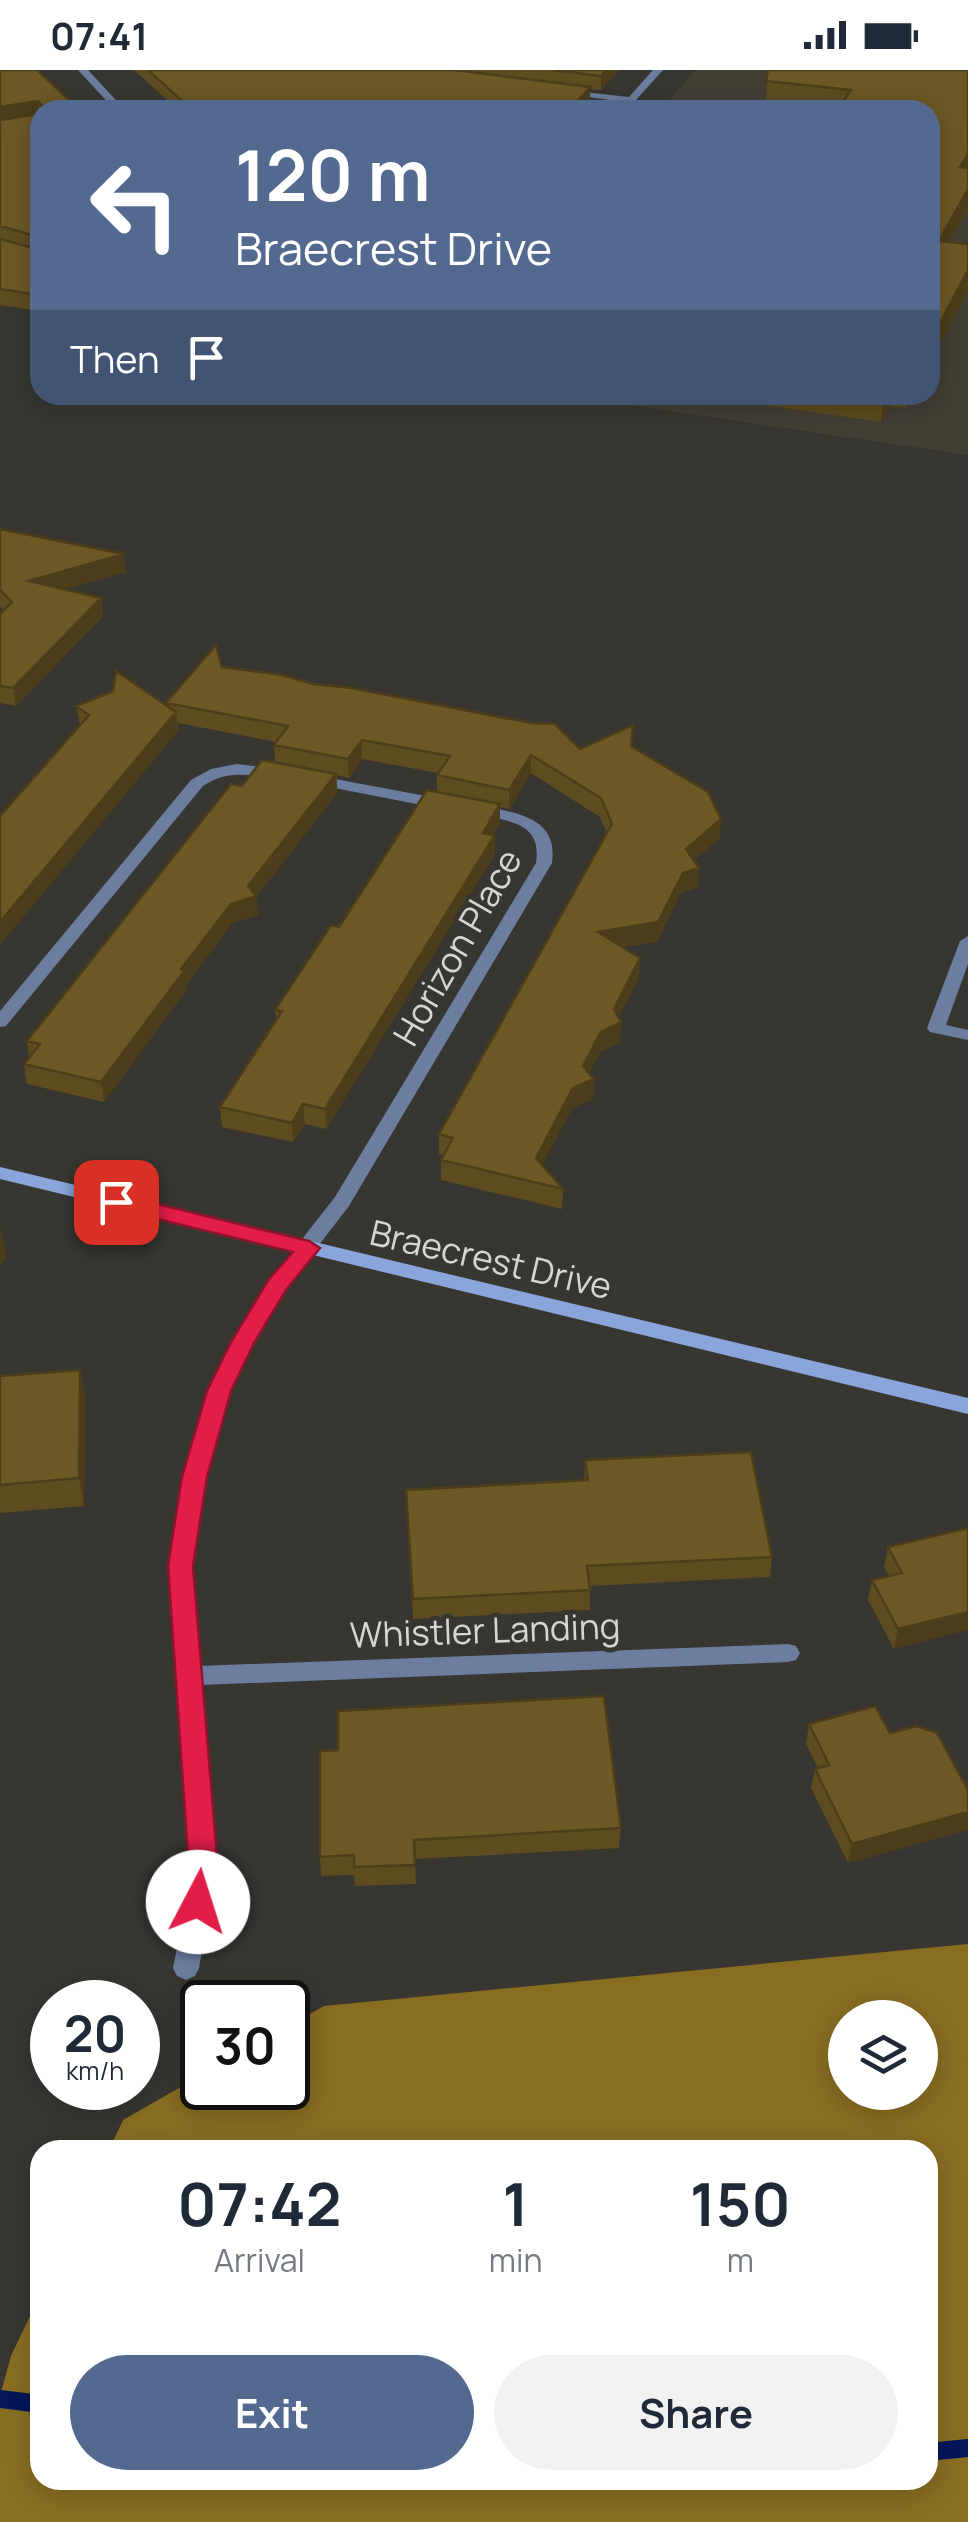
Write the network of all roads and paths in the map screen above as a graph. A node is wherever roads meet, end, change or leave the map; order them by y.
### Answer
1 (84, 70) edge
2 (658, 70) edge
3 (556, 92) edge
4 (110, 100) edge
5 (630, 100) joint
6 (968, 941) edge
7 (0, 1022) edge
8 (968, 1035) edge
9 (0, 1173) edge
10 (309, 1248) junction
11 (968, 1406) edge
12 (788, 1653) dead end
13 (186, 1676) junction
14 (186, 1968) dead end

1 - 4 street
2 - 5 street
3 - 5 street
6 - 8 street
7 - 10 street, Horizon Place
9 - 10 street, Braecrest Drive
10 - 11 street, Braecrest Drive
10 - 13 street
12 - 13 street, Whistler Landing
13 - 14 street

